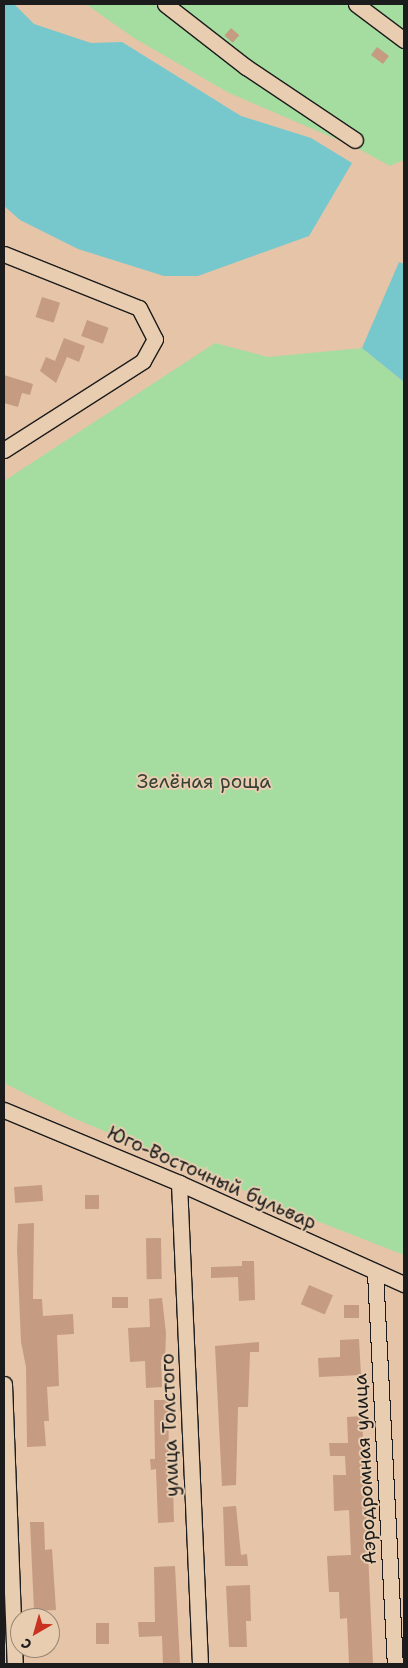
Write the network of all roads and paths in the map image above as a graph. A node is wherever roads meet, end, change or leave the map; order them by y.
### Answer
1 (165, 4) edge
2 (356, 4) edge
3 (404, 40) edge
4 (355, 140) dead end
5 (4, 254) edge
6 (4, 450) edge
7 (4, 1110) edge
8 (179, 1183) junction
9 (375, 1272) junction
10 (404, 1284) edge
11 (4, 1384) edge
12 (15, 1664) edge
13 (200, 1664) edge
14 (395, 1664) edge

1 - 4 street
2 - 3 street
5 - 6 street
7 - 8 street, Юго-Восточный бульвар
8 - 9 street, Юго-Восточный бульвар
8 - 13 street, улица Толстого
9 - 10 street, Юго-Восточный бульвар
9 - 14 street, Аэродромная улица
11 - 12 street

